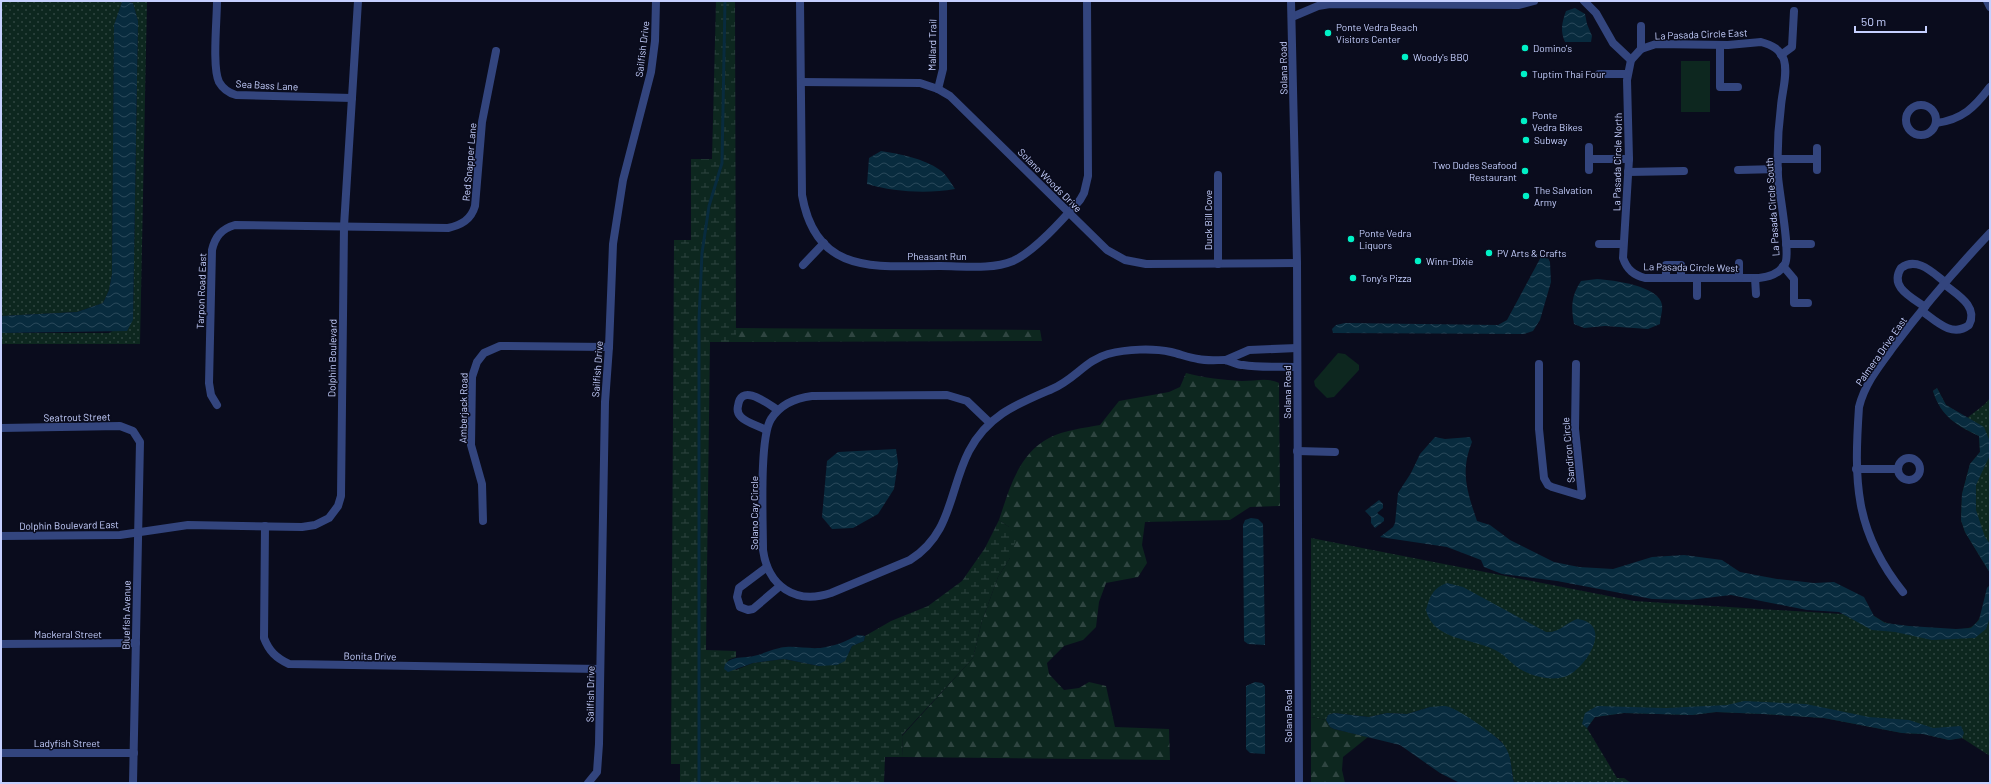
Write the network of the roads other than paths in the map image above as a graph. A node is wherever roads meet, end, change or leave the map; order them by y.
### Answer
1 (217, 1) edge
2 (358, 1) edge
3 (656, 1) edge
4 (800, 1) edge
5 (943, 1) edge
6 (1087, 1) edge
7 (1291, 1) edge
8 (1534, 1) edge
9 (1584, 1) edge
10 (1987, 1) edge
11 (1480, 3) edge
12 (1497, 3) edge
13 (1990, 7) edge
14 (1794, 11) dead end
15 (1292, 17) junction
16 (1641, 26) dead end
17 (1720, 46) junction
18 (1641, 49) junction
19 (496, 51) dead end
20 (1778, 52) junction
21 (1631, 60) junction
22 (1599, 74) dead end
23 (1627, 74) junction
24 (801, 82) junction
25 (1738, 87) dead end
26 (1990, 87) edge
27 (938, 88) junction
28 (352, 98) junction
29 (1936, 123) dead end
30 (1589, 147) dead end
31 (1818, 148) dead end
32 (1589, 159) junction
33 (1629, 159) junction
34 (1778, 159) junction
35 (1817, 159) junction
36 (1778, 169) junction
37 (1589, 170) dead end
38 (1738, 170) dead end
39 (1817, 170) dead end
40 (1684, 171) dead end
41 (1628, 172) junction
42 (1218, 175) dead end
43 (1069, 212) junction
44 (344, 226) junction
45 (1990, 233) edge
46 (824, 243) junction
47 (1599, 244) dead end
48 (1623, 244) junction
49 (1786, 244) junction
50 (1811, 244) dead end
51 (1297, 263) junction
52 (1739, 263) dead end
53 (1218, 264) junction
54 (803, 265) dead end
55 (1626, 265) joint
56 (1783, 266) junction
57 (1666, 278) junction
58 (1682, 278) junction
59 (1696, 278) junction
60 (1739, 278) junction
61 (1757, 278) junction
62 (1944, 283) junction
63 (1756, 294) dead end
64 (1696, 296) dead end
65 (1808, 303) dead end
66 (1923, 309) junction
67 (609, 346) junction
68 (1297, 348) junction
69 (1226, 360) junction
70 (1539, 364) dead end
71 (1576, 364) dead end
72 (1297, 367) junction
73 (217, 404) dead end
74 (778, 410) junction
75 (990, 423) junction
76 (1, 428) edge
77 (766, 430) junction
78 (140, 448) joint
79 (1297, 451) junction
80 (1335, 452) dead end
81 (1856, 469) junction
82 (1898, 469) dead end
83 (483, 521) dead end
84 (265, 526) junction
85 (138, 532) junction
86 (1, 536) edge
87 (767, 567) junction
88 (780, 586) junction
89 (1903, 592) dead end
90 (136, 643) junction
91 (1, 644) edge
92 (600, 669) junction
93 (1, 753) edge
94 (134, 753) junction
95 (133, 783) edge
96 (588, 783) edge
97 (1298, 783) edge

1 - 28 street, Sea Bass Lane
2 - 28 street, Dolphin Boulevard
3 - 67 street, Sailfish Drive
4 - 24 street, Pheasant Run
5 - 27 street, Mallard Trail
6 - 43 street, Pheasant Run
7 - 15 street, Solana Road
8 - 12 street
9 - 21 street
10 - 13 street
11 - 12 street
11 - 15 street
14 - 20 street
15 - 51 street, Solana Road
16 - 18 street
17 - 18 street, La Pasada Circle East
17 - 20 street, La Pasada Circle East
17 - 25 street
18 - 21 street
19 - 44 street, Red Snapper Lane
20 - 34 street, La Pasada Circle South
21 - 23 street, La Pasada Circle North
22 - 23 street
23 - 33 street, La Pasada Circle North
24 - 27 street, Solano Woods Drive
24 - 46 street, Pheasant Run
26 - 29 street
27 - 43 street, Solano Woods Drive
28 - 44 street, Dolphin Boulevard
30 - 32 street
31 - 35 street
32 - 33 street
32 - 37 street
33 - 41 street, La Pasada Circle North
34 - 35 street
34 - 36 street, La Pasada Circle South
35 - 39 street
36 - 38 street
36 - 49 street, La Pasada Circle South
40 - 41 street
41 - 48 street, La Pasada Circle North
42 - 53 street, Duck Bill Cove
43 - 46 street, Pheasant Run
43 - 53 street, Solano Woods Drive
44 - 73 street, Tarpon Road East
44 - 84 street, Dolphin Boulevard
45 - 62 street, Palmera Drive East
46 - 54 street
47 - 48 street
48 - 55 street, La Pasada Circle North
49 - 50 street
49 - 56 street, La Pasada Circle South
51 - 53 street, Solano Woods Drive
51 - 68 street, Solana Road
52 - 60 street
55 - 57 street, La Pasada Circle West
56 - 61 street, La Pasada Circle South
56 - 65 street
57 - 58 street, La Pasada Circle West
57 - 58 street
58 - 59 street, La Pasada Circle West
59 - 60 street, La Pasada Circle West
59 - 64 street
60 - 61 street, La Pasada Circle West
61 - 63 street
62 - 66 street, Palmera Drive East
62 - 66 street
62 - 66 street
66 - 81 street, Palmera Drive East
67 - 83 street, Amberjack Road
67 - 92 street, Sailfish Drive
68 - 69 street, Solano Cay Circle
68 - 72 street, Solana Road
69 - 72 street, Solano Cay Circle
69 - 75 street, Solano Cay Circle
70 - 71 street, Sandiron Circle
72 - 79 street, Solana Road
74 - 75 street, Solano Cay Circle
74 - 77 street, Solano Cay Circle
74 - 77 street
75 - 88 street, Solano Cay Circle
76 - 78 street, Seatrout Street
77 - 87 street, Solano Cay Circle
78 - 85 street, Bluefish Avenue
79 - 80 street
79 - 97 street, Solana Road
81 - 82 street
81 - 89 street, Palmera Drive East
84 - 85 street, Dolphin Boulevard
84 - 92 street, Bonita Drive
85 - 86 street, Dolphin Boulevard East
85 - 90 street, Bluefish Avenue
87 - 88 street, Solano Cay Circle
87 - 88 street
90 - 91 street, Mackeral Street
90 - 94 street, Bluefish Avenue
92 - 96 street, Sailfish Drive
93 - 94 street, Ladyfish Street
94 - 95 street, Bluefish Avenue

